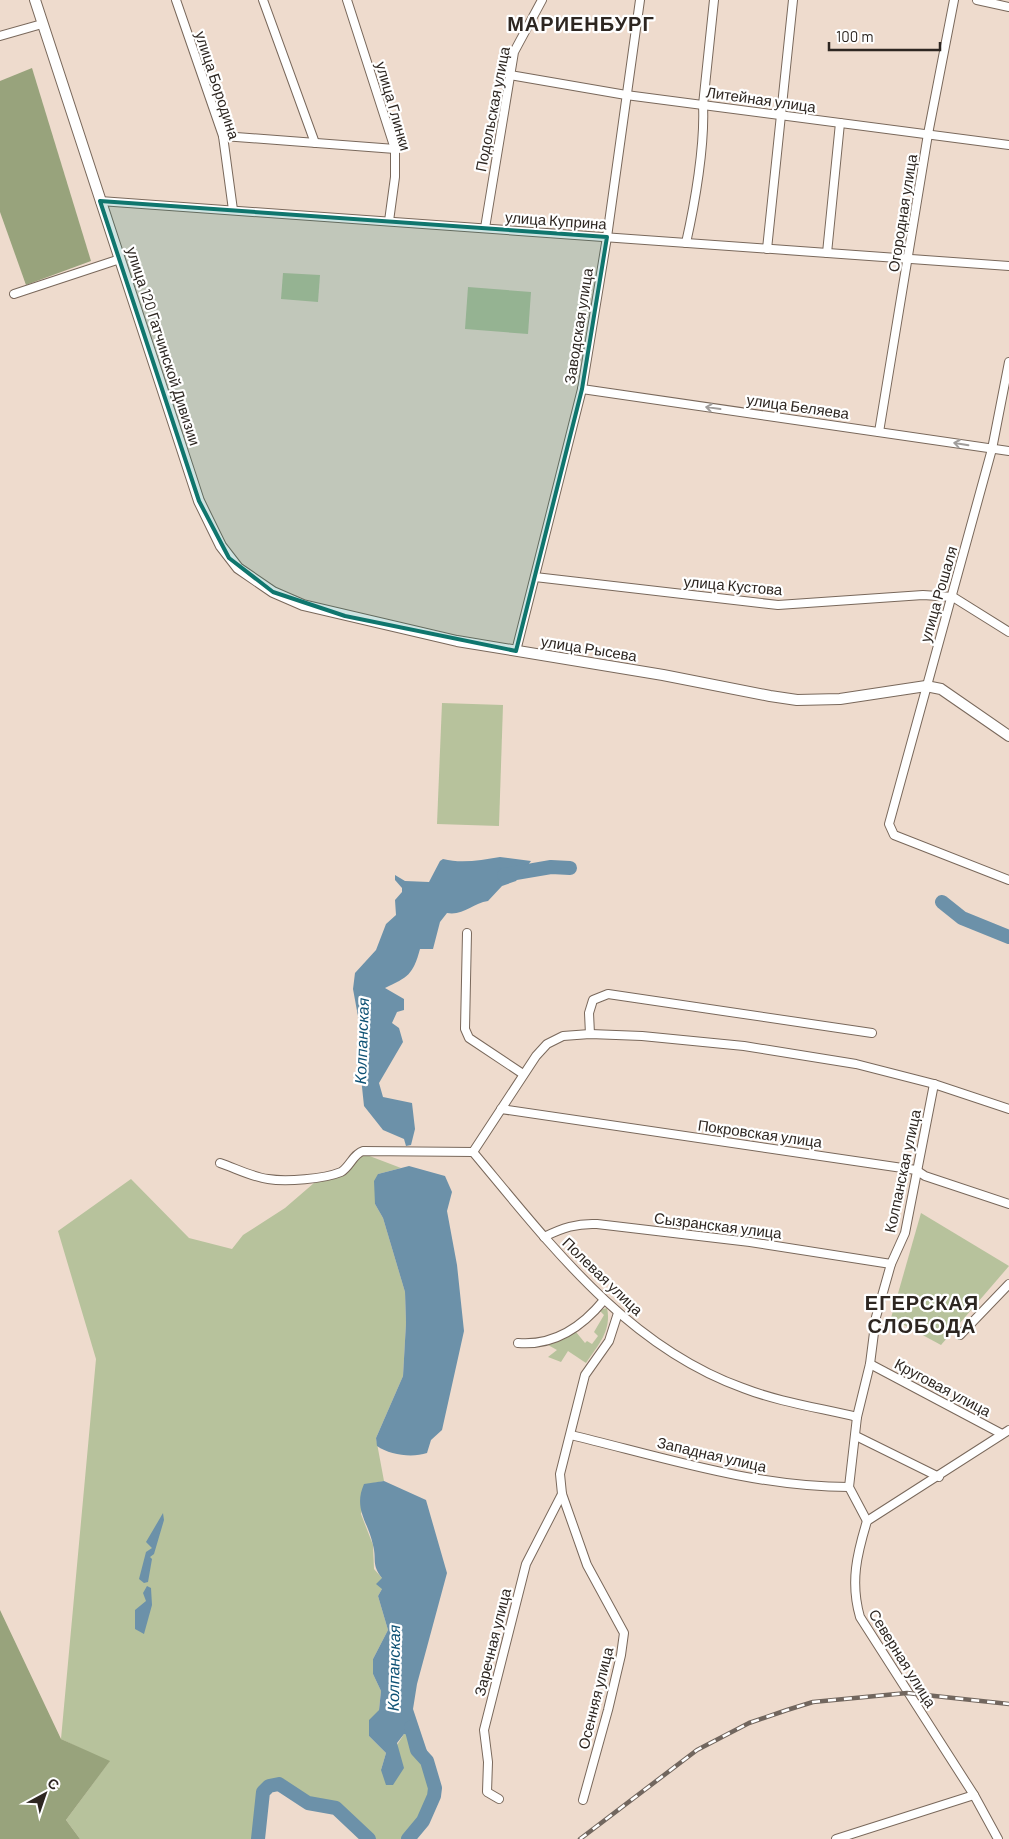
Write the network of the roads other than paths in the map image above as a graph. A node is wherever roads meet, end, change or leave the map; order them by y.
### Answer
1 (35, 0) edge
2 (176, 0) edge
3 (263, 0) edge
4 (347, 0) edge
5 (542, 0) edge
6 (640, 0) edge
7 (714, 0) edge
8 (793, 0) edge
9 (954, 0) edge
10 (977, 0) edge
11 (1009, 7) edge
12 (42, 24) junction
13 (0, 36) edge
14 (510, 75) junction
15 (626, 95) junction
16 (703, 105) junction
17 (780, 116) junction
18 (840, 123) junction
19 (928, 134) junction
20 (223, 136) junction
21 (315, 143) junction
22 (1009, 145) edge
23 (395, 149) junction
24 (100, 201) junction
25 (233, 210) junction
26 (389, 221) junction
27 (485, 228) junction
28 (607, 237) junction
29 (686, 243) junction
30 (767, 248) junction
31 (827, 253) junction
32 (120, 259) junction
33 (909, 259) junction
34 (1009, 266) edge
35 (14, 294) dead end
36 (1009, 362) edge
37 (582, 388) junction
38 (879, 432) junction
39 (992, 449) junction
40 (1009, 451) edge
41 (199, 501) joint
42 (535, 577) junction
43 (953, 597) junction
44 (1009, 632) edge
45 (516, 651) junction
46 (926, 686) junction
47 (1009, 736) edge
48 (1009, 880) edge
49 (467, 933) dead end
50 (872, 1033) dead end
51 (590, 1034) junction
52 (523, 1074) junction
53 (934, 1084) junction
54 (501, 1109) junction
55 (1009, 1109) edge
56 (473, 1152) junction
57 (220, 1163) dead end
58 (916, 1170) junction
59 (1009, 1204) edge
60 (544, 1236) junction
61 (891, 1264) junction
62 (1009, 1284) edge
63 (604, 1300) junction
64 (618, 1313) junction
65 (960, 1335) dead end
66 (518, 1343) dead end
67 (870, 1364) junction
68 (857, 1417) junction
69 (1006, 1432) edge
70 (571, 1435) junction
71 (856, 1436) junction
72 (939, 1477) junction
73 (848, 1487) junction
74 (562, 1494) junction
75 (867, 1521) junction
76 (974, 1795) junction
77 (499, 1799) dead end
78 (582, 1800) dead end
79 (836, 1839) edge
80 (998, 1839) edge

1 - 12 main road, улица 120 Гатчинской Дивизии
2 - 20 street, улица Бородина
3 - 21 street
4 - 23 street, улица Глинки
5 - 14 street, Подольская улица
6 - 15 street, Заводская улица
7 - 16 street
8 - 17 street
9 - 19 street, Огородная улица
10 - 11 street
12 - 13 street
12 - 24 main road, улица 120 Гатчинской Дивизии
14 - 15 street, Литейная улица
14 - 27 street, Подольская улица
15 - 16 street, Литейная улица
15 - 28 street, Заводская улица
16 - 17 street, Литейная улица
16 - 29 street
17 - 18 street, Литейная улица
17 - 30 street
18 - 19 street, Литейная улица
18 - 31 street
19 - 22 street, Литейная улица
19 - 33 street, Огородная улица
20 - 21 street
20 - 25 street, улица Бородина
21 - 23 street
23 - 26 street, улица Глинки
24 - 25 street, улица Куприна
24 - 32 main road, улица 120 Гатчинской Дивизии
25 - 26 street, улица Куприна
26 - 27 street, улица Куприна
27 - 28 street, улица Куприна
28 - 29 street, улица Куприна
28 - 37 street, Заводская улица
29 - 30 street, улица Куприна
30 - 31 street, улица Куприна
31 - 33 street, улица Куприна
32 - 35 street
32 - 41 main road, улица 120 Гатчинской Дивизии
33 - 34 street, улица Куприна
33 - 38 street, Огородная улица
36 - 39 street, улица Рошаля
38 -> 37 street, улица Беляева
37 - 42 street, Заводская улица
39 -> 38 street, улица Беляева
39 - 40 street, улица Беляева
39 - 43 street, улица Рошаля
41 - 45 main road, улица Рысева
42 - 43 street, улица Кустова
42 - 45 street, Заводская улица
43 - 44 street, улица Кустова
43 - 46 street, улица Рошаля
45 - 46 main road, улица Рысева
46 - 47 main road, улица Рысева
46 - 48 street, улица Рошаля
49 - 52 street
50 - 51 street
51 - 52 street
51 - 53 street
52 - 54 street
53 - 55 street
53 - 58 street, Колпанская улица
54 - 56 street
54 - 58 street, Покровская улица
56 - 57 street
56 - 60 street, Полевая улица
58 - 59 street, Покровская улица
58 - 61 street, Колпанская улица
60 - 61 street, Сызранская улица
60 - 63 street, Полевая улица
61 - 67 street, Колпанская улица
62 - 65 street
63 - 64 street, Полевая улица
63 - 66 street
64 - 68 street, Полевая улица
64 - 70 street
67 - 68 street, Колпанская улица
67 - 69 street, Круговая улица
68 - 71 street, Колпанская улица
69 - 72 street
70 - 73 street, Западная улица
70 - 74 street
71 - 72 street
71 - 73 street, Колпанская улица
72 - 75 street
73 - 75 street
74 - 77 street, Заречная улица
74 - 78 street, Осенняя улица
75 - 76 street, Северная улица
76 - 79 street
76 - 80 street, Северная улица

